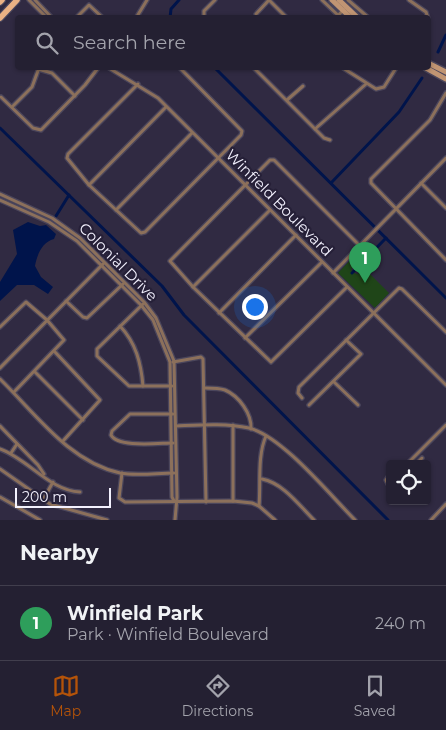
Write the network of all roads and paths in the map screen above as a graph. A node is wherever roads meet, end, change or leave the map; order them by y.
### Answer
1 (17, 0) edge
2 (29, 0) edge
3 (35, 0) edge
4 (215, 0) edge
5 (269, 0) edge
6 (322, 0) edge
7 (332, 0) edge
8 (339, 0) edge
9 (348, 0) edge
10 (409, 0) edge
11 (144, 1) edge
12 (344, 8) junction
13 (256, 14) dead end
14 (43, 15) edge
15 (49, 15) edge
16 (79, 15) edge
17 (100, 15) edge
18 (137, 15) edge
19 (205, 15) edge
20 (284, 15) edge
21 (336, 15) edge
22 (339, 15) edge
23 (349, 15) edge
24 (354, 15) edge
25 (366, 15) edge
26 (427, 15) edge
27 (0, 18) edge
28 (431, 64) edge
29 (38, 70) edge
30 (44, 70) edge
31 (96, 70) edge
32 (115, 70) edge
33 (182, 70) edge
34 (346, 70) edge
35 (395, 70) edge
36 (430, 70) edge
37 (258, 72) edge
38 (446, 72) edge
39 (446, 79) edge
40 (138, 84) junction
41 (366, 84) junction
42 (303, 86) dead end
43 (446, 93) edge
44 (75, 96) junction
45 (1, 97) dead end
46 (287, 100) junction
47 (12, 107) junction
48 (166, 107) junction
49 (315, 129) junction
50 (192, 133) junction
51 (330, 140) dead end
52 (446, 158) edge
53 (218, 159) junction
54 (421, 183) junction
55 (244, 184) junction
56 (89, 185) junction
57 (0, 194) edge
58 (10, 198) junction
59 (0, 200) edge
60 (8, 204) junction
61 (446, 208) edge
62 (34, 209) junction
63 (396, 209) junction
64 (116, 210) junction
65 (270, 210) junction
66 (31, 214) junction
67 (52, 218) junction
68 (49, 222) junction
69 (296, 236) junction
70 (360, 246) junction
71 (446, 260) edge
72 (322, 262) junction
73 (103, 264) junction
74 (333, 273) junction
75 (123, 283) junction
76 (193, 287) junction
77 (347, 287) junction
78 (66, 301) junction
79 (143, 303) junction
80 (219, 312) junction
81 (373, 312) junction
82 (47, 320) junction
83 (120, 326) junction
84 (0, 327) edge
85 (446, 332) edge
86 (245, 338) junction
87 (346, 340) junction
88 (55, 352) junction
89 (172, 362) junction
90 (0, 368) edge
91 (35, 372) junction
92 (0, 378) edge
93 (334, 382) junction
94 (446, 385) edge
95 (143, 386) junction
96 (173, 386) junction
97 (205, 388) junction
98 (14, 392) junction
99 (302, 398) dead end
100 (309, 405) dead end
101 (358, 405) dead end
102 (174, 414) junction
103 (83, 420) junction
104 (204, 425) junction
105 (233, 425) junction
106 (446, 425) edge
107 (0, 426) edge
108 (174, 426) junction
109 (251, 429) junction
110 (266, 436) junction
111 (62, 441) junction
112 (174, 443) junction
113 (17, 444) junction
114 (0, 449) edge
115 (11, 453) junction
116 (411, 460) edge
117 (0, 470) edge
118 (122, 473) junction
119 (175, 473) junction
120 (45, 477) junction
121 (262, 479) junction
122 (53, 482) junction
123 (80, 492) dead end
124 (0, 498) edge
125 (43, 500) junction
126 (233, 501) junction
127 (175, 502) junction
128 (206, 502) junction
129 (446, 504) edge
130 (259, 506) junction
131 (40, 520) edge
132 (107, 520) edge
133 (175, 520) edge
134 (275, 520) edge
135 (314, 520) edge
136 (355, 520) edge
137 (431, 520) edge

1 - 27 main road
2 - 14 street
3 - 15 street
4 - 19 street
5 - 13 street
5 - 20 street
6 - 21 street
7 - 12 main road
8 - 12 main road
9 - 25 street
10 - 26 street
11 - 18 street
12 - 22 street
12 - 23 main road
12 - 24 main road
16 - 17 street
28 - 38 main road
29 - 47 street
30 - 44 street
31 - 44 street
32 - 40 street, Winfield Boulevard
33 - 53 street
34 - 41 street
35 - 41 street
36 - 39 main road
37 - 46 street
40 - 48 street, Winfield Boulevard
40 - 56 street
41 - 49 street
42 - 46 street
43 - 63 street
44 - 47 street
45 - 47 street
46 - 49 street
48 - 50 street, Winfield Boulevard
48 - 56 street
49 - 51 street
50 - 53 street, Winfield Boulevard
50 - 64 street
52 - 54 street
53 - 55 street, Winfield Boulevard
53 - 64 street
54 - 61 street
54 - 63 street
55 - 65 street, Winfield Boulevard
55 - 70 street
55 - 76 street
56 - 64 street
57 - 58 street, Colonial Drive
58 - 60 street
58 - 62 street, Colonial Drive
59 - 60 street, Colonial Drive
60 - 66 street, Colonial Drive
62 - 66 street
62 - 67 street, Colonial Drive
63 - 70 street
63 - 71 street
65 - 69 street, Winfield Boulevard
65 - 76 street
66 - 68 street, Colonial Drive
67 - 68 street
67 - 73 street, Colonial Drive
68 - 73 street, Colonial Drive
69 - 72 street, Winfield Boulevard
69 - 80 street
70 - 74 street
72 - 74 street, Winfield Boulevard
72 - 86 street
73 - 75 street, Colonial Drive
73 - 78 street
74 - 77 street, Winfield Boulevard
75 - 78 street
75 - 79 street, Colonial Drive
76 - 80 street
77 - 81 street, Winfield Boulevard
77 - 86 street
78 - 82 street
79 - 83 street
79 - 89 street, Colonial Drive
80 - 86 street
81 - 85 street
81 - 87 street
81 - 94 street, Winfield Boulevard
82 - 84 street
82 - 88 street
82 - 90 street
83 - 95 street
83 - 95 street
87 - 93 street
87 - 99 street
88 - 91 street
88 - 103 street
89 - 96 street, Colonial Drive
89 - 97 street
91 - 98 street
91 - 103 street
92 - 98 street
93 - 100 street
93 - 101 street
95 - 96 street
96 - 102 street, Colonial Drive
97 - 104 street
97 - 109 street
98 - 111 street
102 - 108 street, Colonial Drive
102 - 112 street
103 - 111 street
104 - 105 street
104 - 108 street
104 - 128 street
105 - 109 street
105 - 126 street
106 - 116 street
107 - 113 street
108 - 112 street, Colonial Drive
109 - 110 street
110 - 121 street
110 - 136 street
111 - 118 street
112 - 119 street, Colonial Drive
113 - 115 street
113 - 120 street
114 - 115 street
115 - 120 street
117 - 125 street
118 - 119 street
118 - 127 street
119 - 127 street, Colonial Drive
120 - 122 street
121 - 130 street
121 - 135 street
122 - 123 street
122 - 125 street
124 - 131 street
125 - 132 street
126 - 128 street
126 - 130 street
127 - 128 street
127 - 133 street, Colonial Drive
129 - 137 street
130 - 134 street

